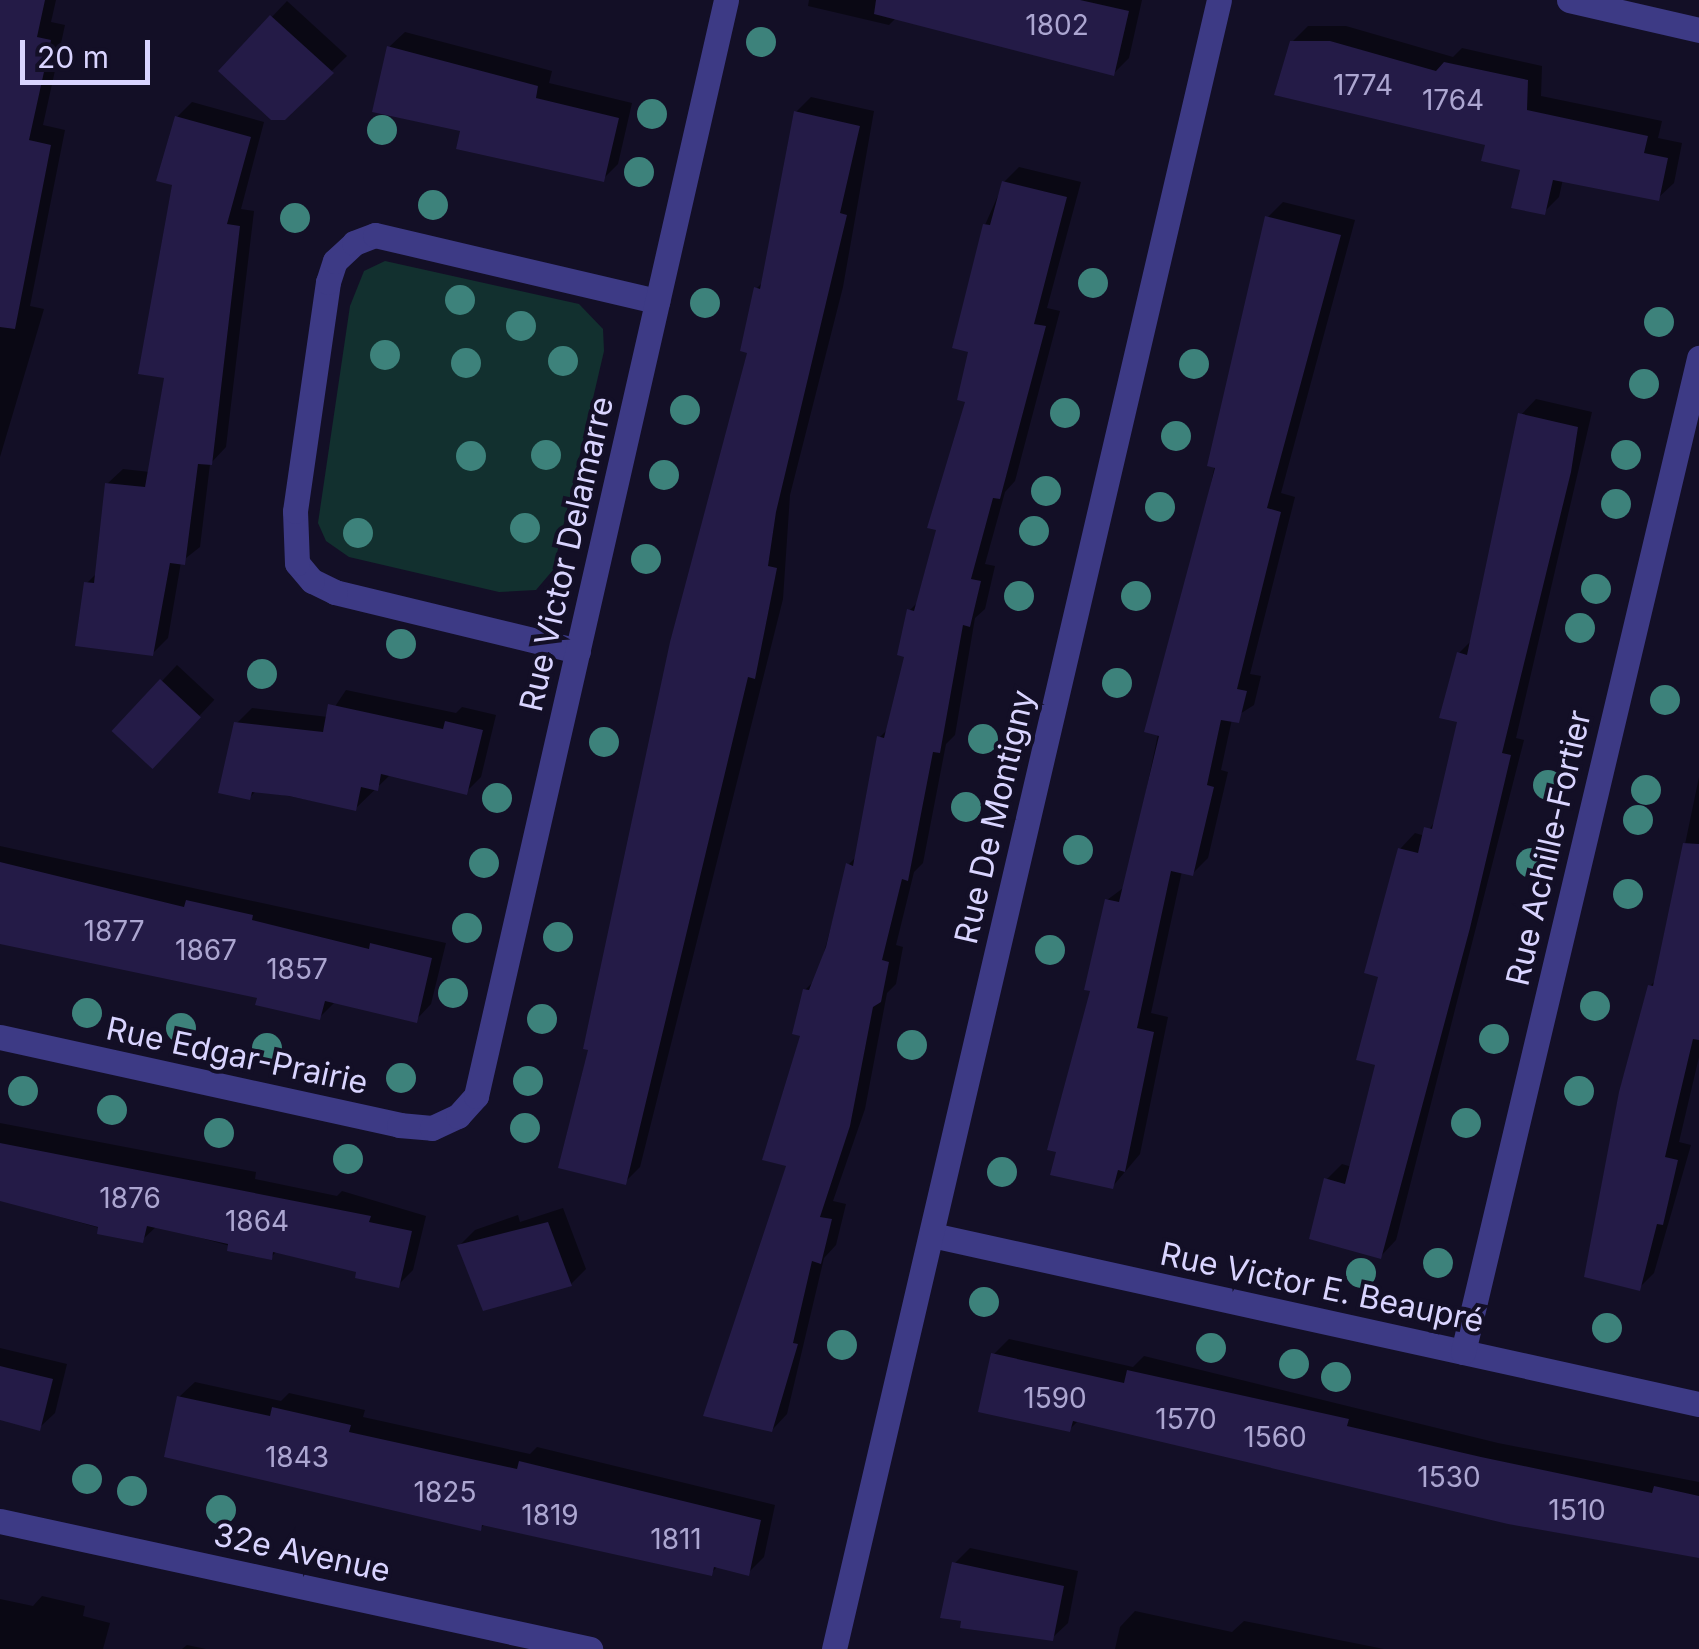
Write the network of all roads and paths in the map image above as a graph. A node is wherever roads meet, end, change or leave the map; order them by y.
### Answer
1 (726, 0) edge
2 (1219, 0) edge
3 (1570, 0) edge
4 (1699, 30) edge
5 (657, 301) junction
6 (1699, 358) edge
7 (578, 652) junction
8 (0, 1037) edge
9 (458, 1116) joint
10 (932, 1235) junction
11 (1463, 1352) junction
12 (1699, 1404) edge
13 (0, 1520) edge
14 (590, 1649) edge
15 (834, 1649) edge

1 - 5 street, Rue Victor Delamarre
2 - 10 street, Rue De Montigny
3 - 4 street
5 - 7 street, Rue Victor Delamarre
5 - 7 street
6 - 11 street, Rue Achille-Fortier
7 - 9 street, Rue Victor Delamarre
8 - 9 street, Rue Edgar-Prairie
10 - 11 street, Rue Victor E. Beaupré
10 - 15 street, Rue De Montigny
11 - 12 street, Rue Victor E. Beaupré
13 - 14 street, 32e Avenue

